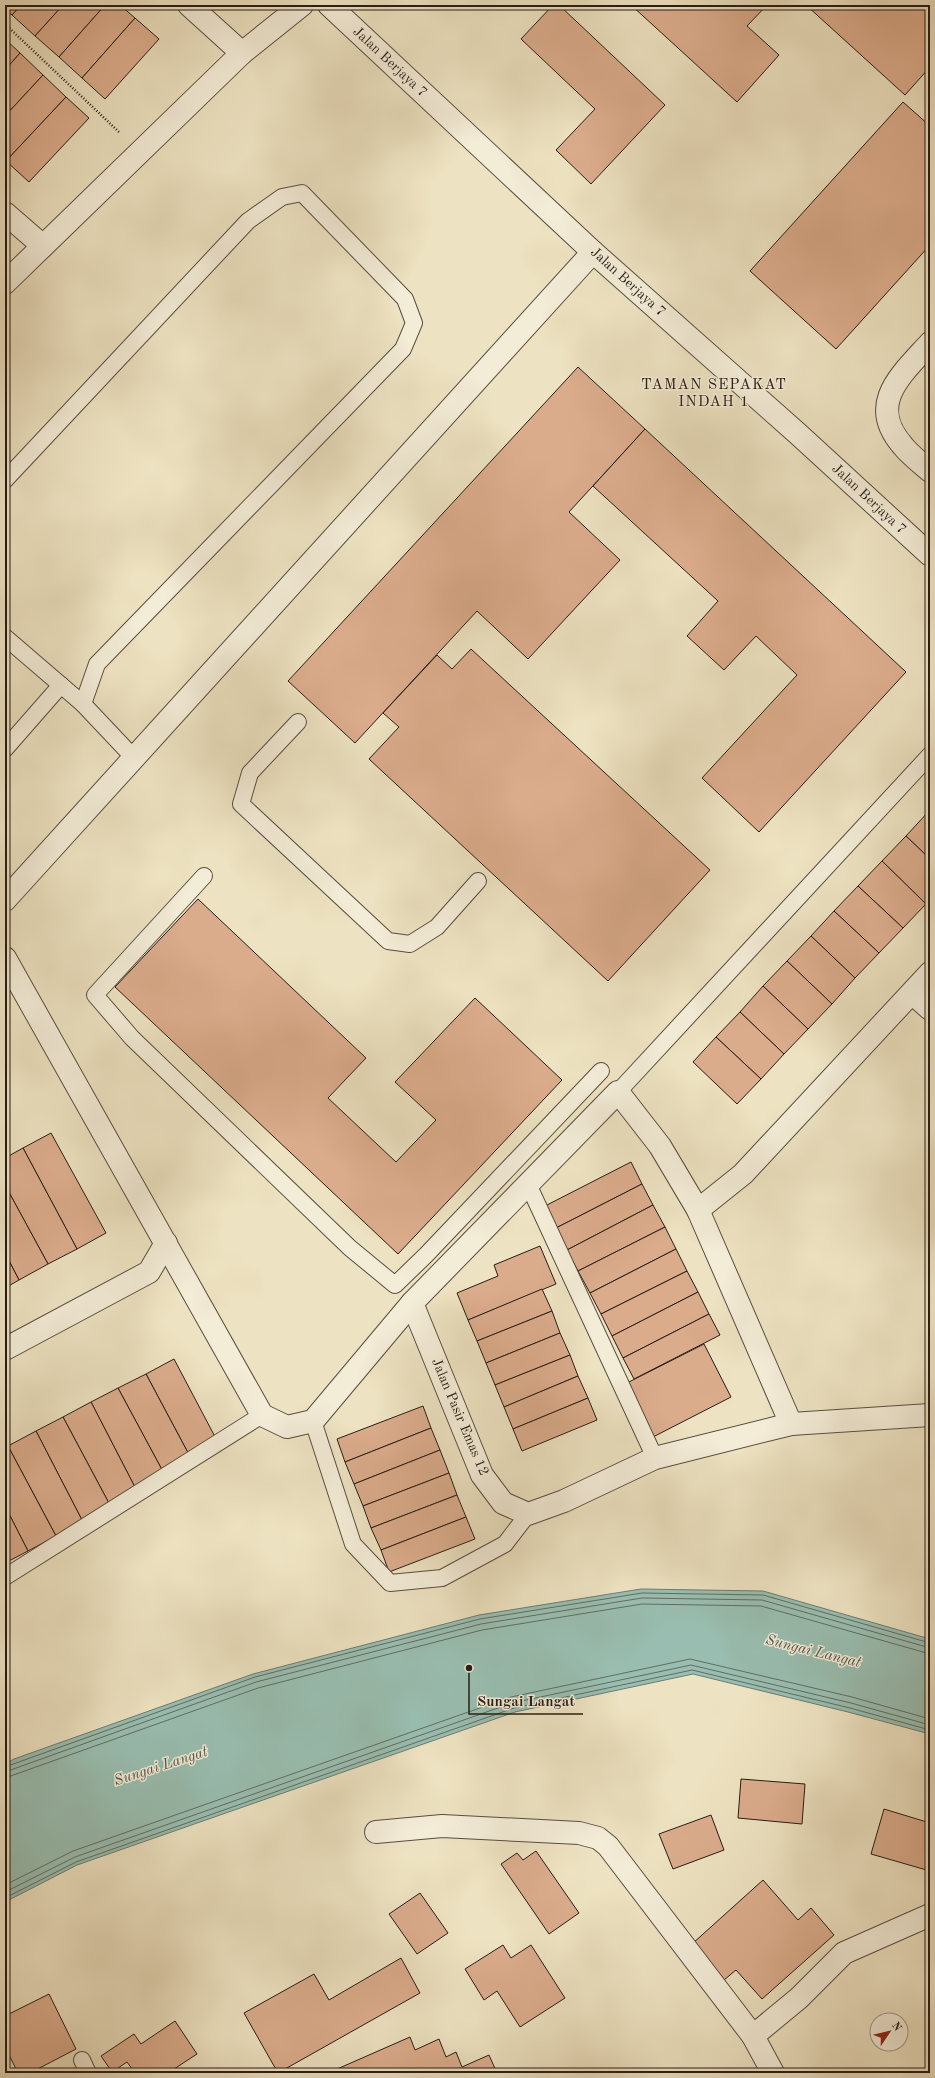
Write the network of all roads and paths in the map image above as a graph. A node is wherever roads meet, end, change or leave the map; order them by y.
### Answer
1 (189, 5) edge
2 (302, 5) edge
3 (329, 5) edge
4 (5, 24) edge
5 (242, 53) junction
6 (140, 152) junction
7 (5, 212) edge
8 (43, 246) junction
9 (593, 252) junction
10 (5, 283) edge
11 (930, 343) edge
12 (930, 471) edge
13 (5, 480) edge
14 (930, 555) edge
15 (5, 637) edge
16 (61, 685) junction
17 (83, 704) junction
18 (298, 722) dead end
19 (5, 749) edge
20 (930, 755) edge
21 (134, 758) junction
22 (204, 876) dead end
23 (478, 881) dead end
24 (5, 900) edge
25 (5, 958) edge
26 (930, 974) edge
27 (912, 993) junction
28 (930, 1009) edge
29 (601, 1072) dead end
30 (618, 1092) junction
31 (528, 1184) junction
32 (698, 1210) junction
33 (166, 1242) junction
34 (149, 1272) junction
35 (185, 1277) junction
36 (412, 1303) junction
37 (5, 1349) edge
38 (930, 1415) edge
39 (262, 1416) junction
40 (313, 1421) junction
41 (791, 1424) junction
42 (655, 1458) junction
43 (528, 1514) junction
44 (5, 1577) edge
45 (376, 1832) dead end
46 (930, 1915) edge
47 (753, 2036) junction
48 (773, 2073) edge

1 - 5 street
2 - 5 street
3 - 9 street, Jalan Berjaya 7
4 - 6 path
5 - 6 street
6 - 8 street
7 - 8 street
8 - 10 street
9 - 14 street, Jalan Berjaya 7
9 - 21 street
11 - 12 street
13 - 17 lane
15 - 16 lane
16 - 17 lane
16 - 19 lane
17 - 21 lane
18 - 23 lane
20 - 30 lane
21 - 24 street
22 - 29 lane
25 - 33 street
26 - 27 street
27 - 28 street
27 - 32 street
30 - 31 street
30 - 32 street
31 - 36 street
31 - 42 lane
32 - 41 street
33 - 34 street
33 - 35 street
34 - 35 street
34 - 37 street
35 - 39 street
36 - 40 street
36 - 43 street, Jalan Pasir Emas 12
38 - 41 street
39 - 40 street
39 - 44 lane
40 - 43 lane
41 - 42 street
42 - 43 street
45 - 47 street
46 - 47 street
47 - 48 street

